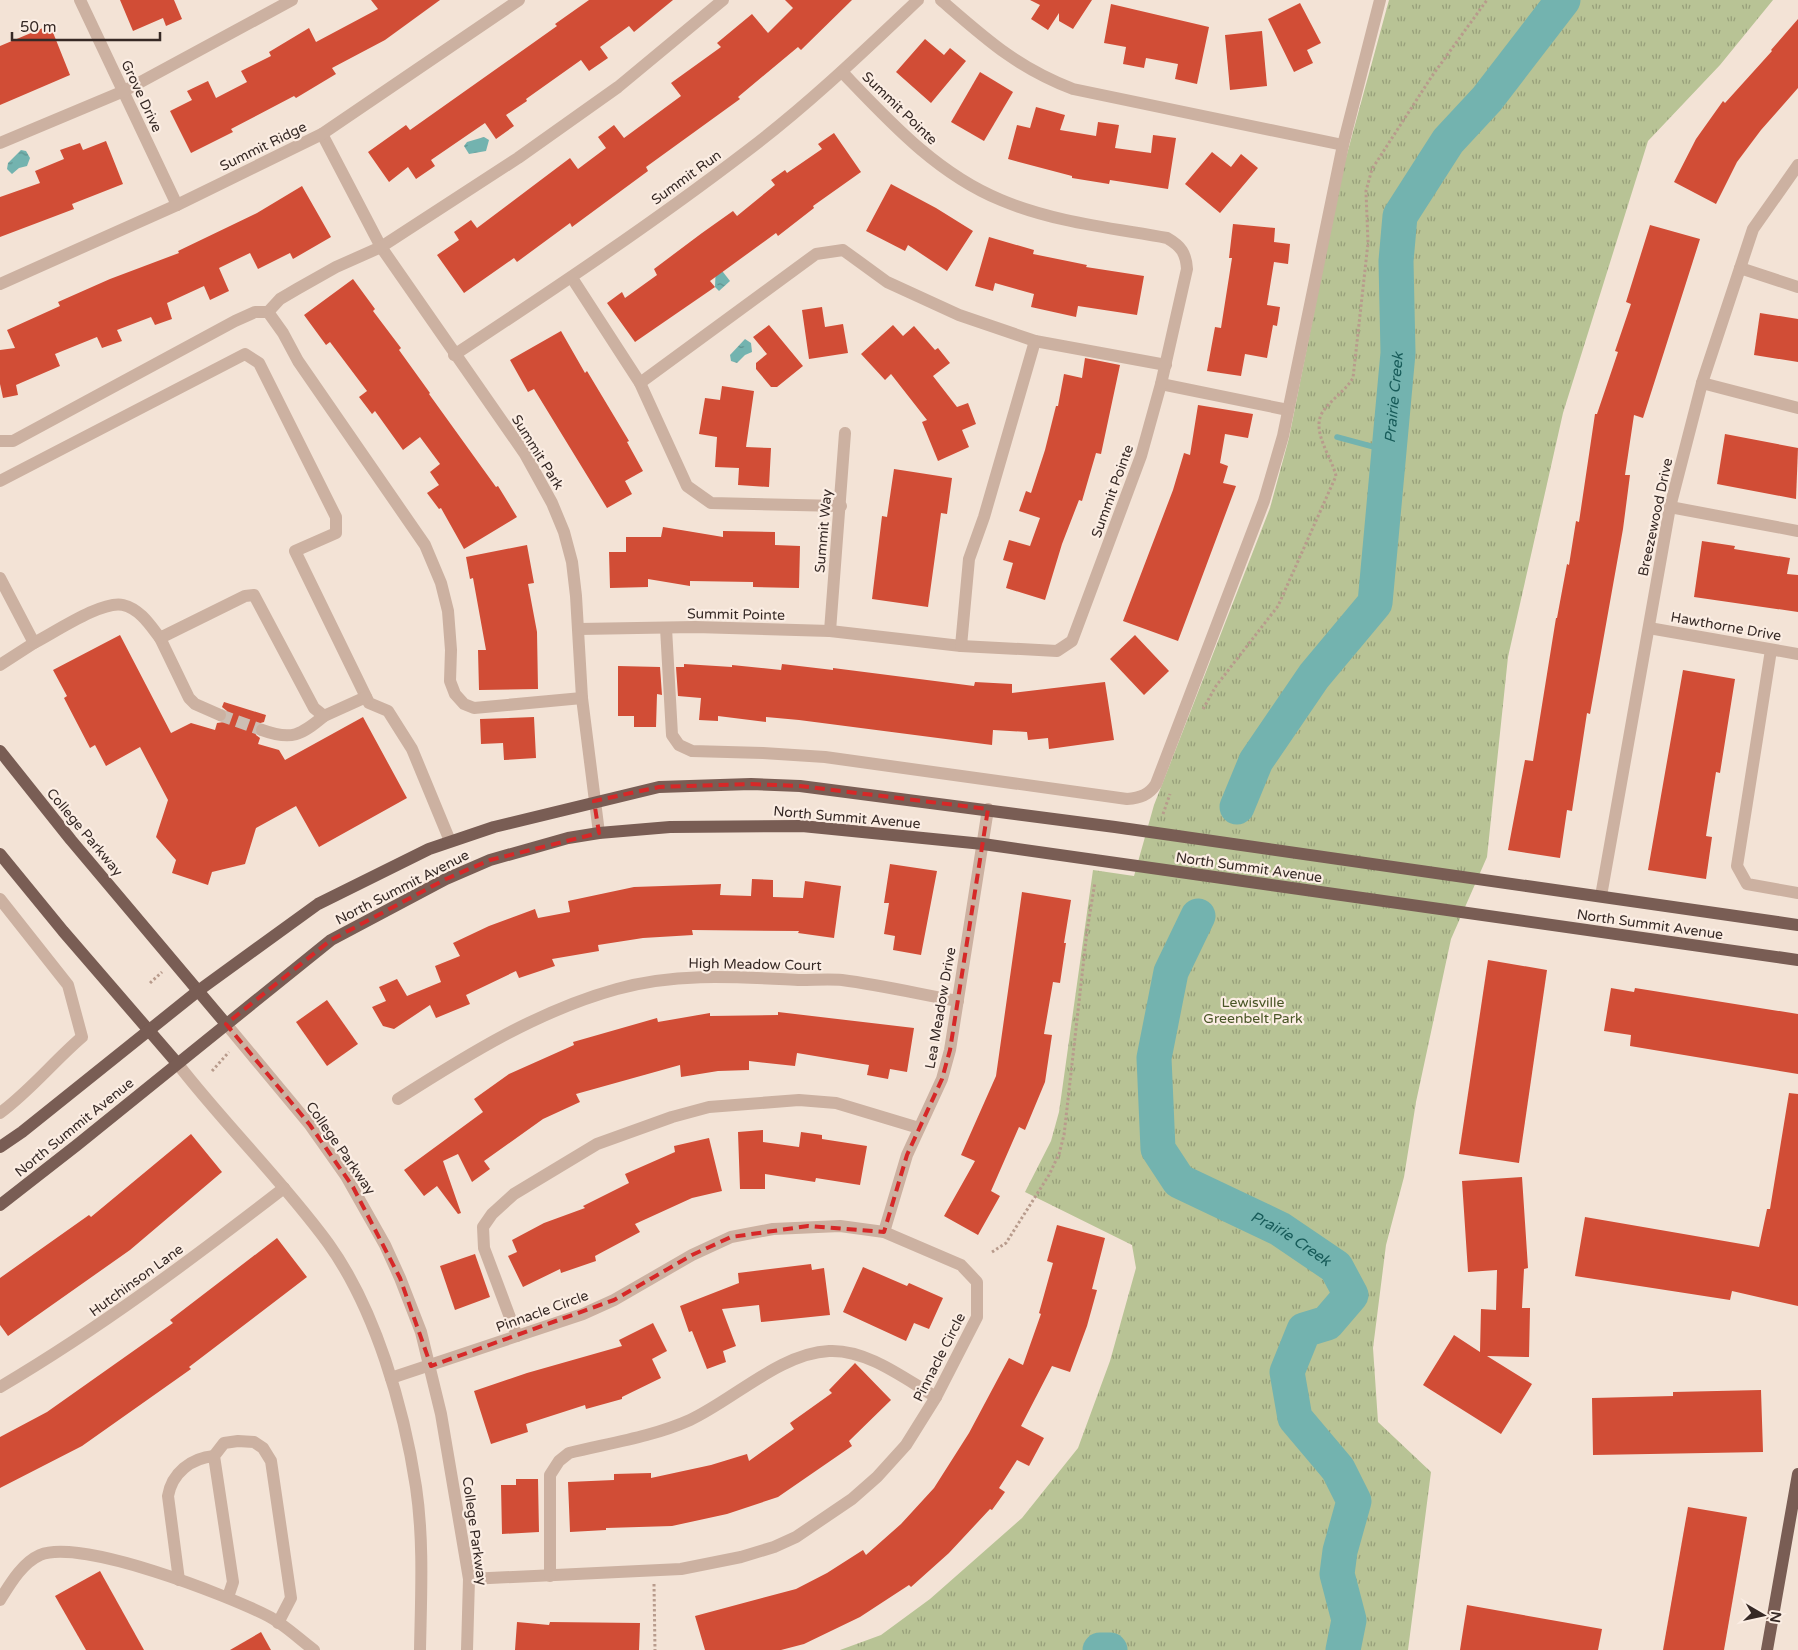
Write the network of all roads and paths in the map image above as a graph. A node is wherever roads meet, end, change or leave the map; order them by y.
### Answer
1 (80, 0) edge
2 (292, 0) edge
3 (519, 0) edge
4 (723, 0) edge
5 (918, 0) edge
6 (941, 0) edge
7 (1380, 0) edge
8 (1487, 0) edge
9 (842, 72) junction
10 (124, 91) junction
11 (322, 134) junction
12 (0, 143) edge
13 (1343, 145) junction
14 (1798, 165) edge
15 (177, 205) junction
16 (381, 247) junction
17 (1740, 268) junction
18 (572, 278) junction
19 (0, 284) edge
20 (1798, 287) edge
21 (268, 312) junction
22 (1035, 341) junction
23 (454, 354) junction
24 (1166, 365) junction
25 (640, 383) junction
26 (1702, 383) junction
27 (1161, 384) junction
28 (1798, 408) edge
29 (1288, 410) junction
30 (845, 433) dead end
31 (0, 442) edge
32 (0, 482) edge
33 (841, 506) junction
34 (1670, 507) junction
35 (1798, 530) edge
36 (0, 578) edge
37 (666, 628) junction
38 (1649, 628) junction
39 (579, 630) junction
40 (830, 631) junction
41 (160, 638) junction
42 (34, 643) junction
43 (961, 646) junction
44 (1771, 650) junction
45 (1798, 654) edge
46 (0, 665) edge
47 (366, 697) junction
48 (582, 698) junction
49 (1203, 710) dead end
50 (220, 715) tunnel mouth
51 (324, 716) junction
52 (262, 730) tunnel mouth
53 (0, 751) edge
54 (1171, 790) dead end
55 (594, 801) junction
56 (988, 809) junction
57 (1163, 814) dead end
58 (599, 833) junction
59 (450, 841) junction
60 (983, 844) junction
61 (0, 854) edge
62 (1095, 882) dead end
63 (1798, 893) edge
64 (1601, 896) junction
65 (0, 899) edge
66 (1798, 924) edge
67 (1798, 960) edge
68 (164, 971) dead end
69 (150, 983) dead end
70 (198, 991) junction
71 (958, 1001) junction
72 (226, 1024) junction
73 (149, 1030) junction
74 (229, 1052) dead end
75 (177, 1063) junction
76 (212, 1071) dead end
77 (398, 1099) dead end
78 (0, 1113) edge
79 (919, 1128) junction
80 (0, 1147) edge
81 (284, 1188) junction
82 (0, 1204) edge
83 (884, 1232) junction
84 (992, 1252) dead end
85 (517, 1336) junction
86 (431, 1366) junction
87 (391, 1378) junction
88 (0, 1387) edge
89 (936, 1397) junction
90 (214, 1456) junction
91 (1798, 1474) edge
92 (654, 1571) junction
93 (550, 1576) junction
94 (469, 1578) junction
95 (179, 1580) junction
96 (228, 1597) junction
97 (0, 1600) edge
98 (278, 1623) junction
99 (314, 1650) edge
100 (420, 1650) edge
101 (467, 1650) edge
102 (655, 1650) edge
103 (1767, 1650) edge

1 - 10 street, Grove Drive
2 - 10 street
3 - 11 street, Summit Ridge
4 - 16 street
5 - 9 street, Summit Run
6 - 13 street
7 - 13 street
8 - 49 path
9 - 18 street, Summit Run
9 - 24 street, Summit Pointe
10 - 12 street
10 - 15 street, Grove Drive
11 - 15 street, Summit Ridge
11 - 16 street, Summit Park
13 - 29 street
14 - 17 street, Breezewood Drive
15 - 19 street, Summit Ridge
16 - 21 street
16 - 23 street, Summit Park
17 - 20 street
17 - 26 street, Breezewood Drive
18 - 23 street, Summit Run
18 - 25 street
21 - 31 street
21 - 48 street
22 - 24 street
22 - 25 street
22 - 43 street
23 - 39 street, Summit Park
24 - 27 street, Summit Pointe
25 - 33 street
26 - 28 street
26 - 34 street, Breezewood Drive
27 - 29 street
27 - 43 street, Summit Pointe
29 - 37 street
30 - 33 street, Summit Way
32 - 47 street
33 - 40 street, Summit Way
34 - 35 street
34 - 38 street, Breezewood Drive
36 - 42 street
37 - 39 street, Summit Pointe
37 - 40 street, Summit Pointe
38 - 44 street, Hawthorne Drive
38 - 64 street, Breezewood Drive
39 - 48 street, Summit Park
40 - 43 street, Summit Pointe
41 - 42 street
41 - 50 street
41 - 51 street
42 - 46 street
44 - 45 street, Hawthorne Drive
44 - 63 street
47 - 51 street
47 - 59 street
48 - 55 street, Summit Park
51 - 52 street
53 - 70 main road, College Parkway
54 - 57 path
55 - 56 main road, North Summit Avenue
55 - 58 street, Summit Park
55 - 59 main road, North Summit Avenue
56 - 60 street, Lea Meadow Drive
56 - 64 main road, North Summit Avenue
58 - 60 main road, North Summit Avenue
58 - 72 main road, North Summit Avenue
59 - 70 main road, North Summit Avenue
60 - 67 main road, North Summit Avenue
60 - 71 street, Lea Meadow Drive
61 - 73 main road
62 - 84 path
64 - 66 main road, North Summit Avenue
65 - 78 street
68 - 69 path
70 - 72 main road, College Parkway
70 - 73 main road, North Summit Avenue
71 - 77 street, High Meadow Court
71 - 79 street, Lea Meadow Drive
72 - 75 main road, North Summit Avenue
72 - 86 street, College Parkway
73 - 75 main road
73 - 80 main road, North Summit Avenue
74 - 76 path
75 - 81 street
75 - 82 main road, North Summit Avenue
79 - 83 street, Lea Meadow Drive
79 - 85 street
81 - 87 street
81 - 88 street, Hutchinson Lane
83 - 85 street, Pinnacle Circle
83 - 89 street, Pinnacle Circle
85 - 86 street, Pinnacle Circle
86 - 87 street, Pinnacle Circle
86 - 94 street, College Parkway
87 - 100 street
89 - 92 street, Pinnacle Circle
89 - 93 street
90 - 95 street
90 - 96 street
90 - 98 street
91 - 103 main road
92 - 93 street, Pinnacle Circle
92 - 102 path
93 - 94 street, Pinnacle Circle
94 - 101 street, College Parkway
95 - 96 street
95 - 97 street
96 - 98 street
98 - 99 street

